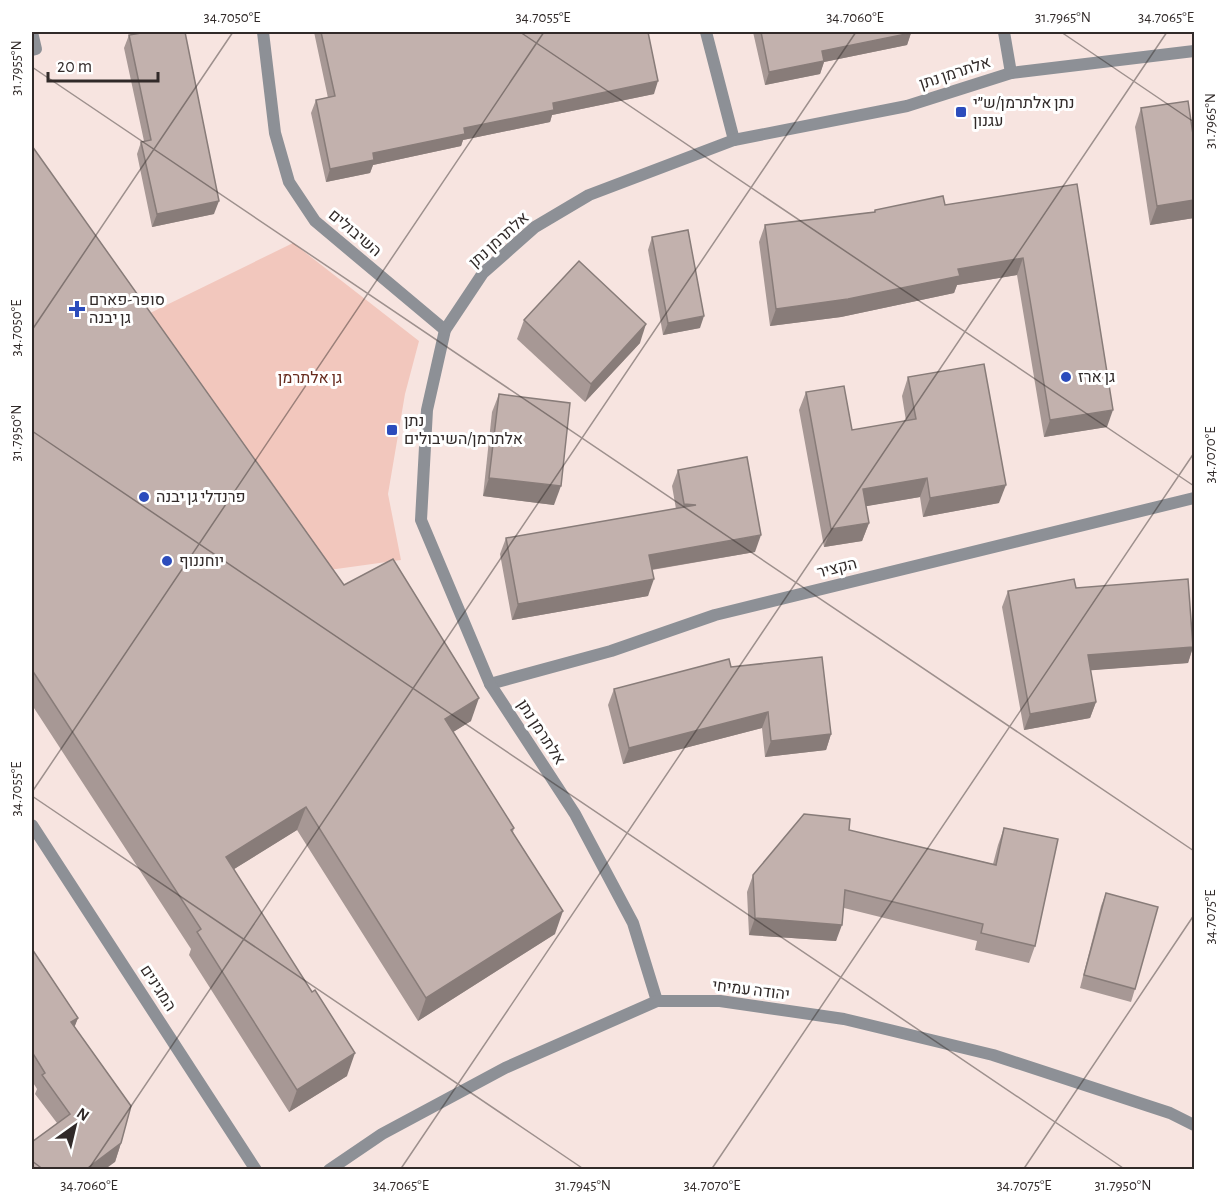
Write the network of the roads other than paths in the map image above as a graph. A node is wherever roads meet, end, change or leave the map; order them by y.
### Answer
1 (32, 32) edge
2 (263, 32) edge
3 (706, 32) edge
4 (1004, 32) edge
5 (32, 50) edge
6 (1194, 51) edge
7 (1011, 72) junction
8 (734, 140) junction
9 (445, 330) junction
10 (1194, 498) edge
11 (490, 684) junction
12 (32, 825) edge
13 (657, 1001) junction
14 (1194, 1125) edge
15 (256, 1170) edge
16 (329, 1170) edge

1 - 5 street
2 - 9 street, השיבולים
3 - 8 street
4 - 7 street
6 - 7 street, אלתרמן נתן
7 - 8 street, אלתרמן נתן
8 - 9 street, אלתרמן נתן
9 - 11 street, אלתרמן נתן
10 - 11 street, הקציר
11 - 13 street, אלתרמן נתן
12 - 15 street, המגינים
13 - 14 street, יהודה עמיחי
13 - 16 street, יהודה עמיחי

